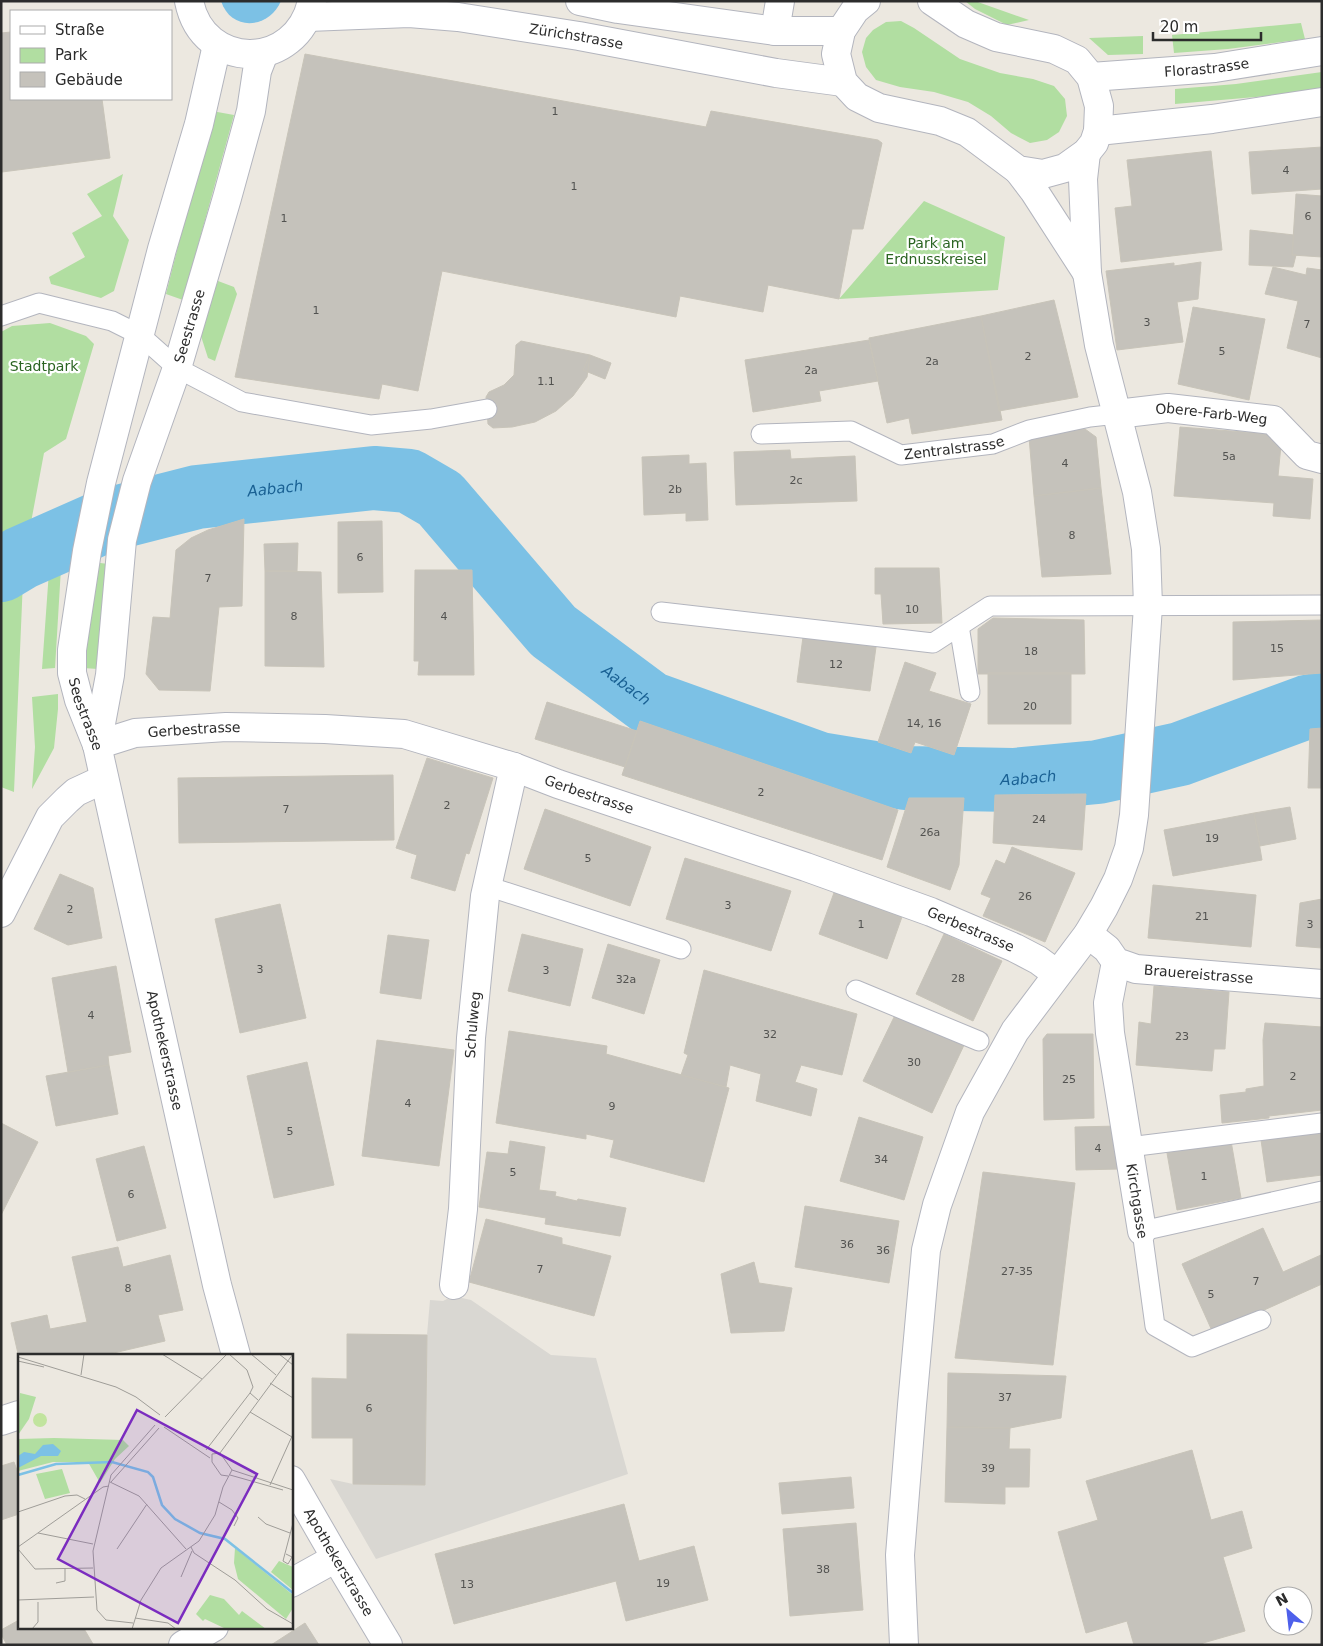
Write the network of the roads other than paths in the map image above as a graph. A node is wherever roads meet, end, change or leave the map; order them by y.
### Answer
1 (189, 1) edge
2 (580, 1) edge
3 (780, 1) edge
4 (866, 1) edge
5 (932, 1) edge
6 (619, 5) edge
7 (310, 9) edge
8 (775, 31) junction
9 (841, 31) junction
10 (217, 45) junction
11 (1322, 51) edge
12 (264, 53) junction
13 (1091, 77) junction
14 (843, 82) junction
15 (1322, 102) edge
16 (1092, 142) junction
17 (1018, 170) junction
18 (1087, 273) junction
19 (1, 316) edge
20 (140, 335) junction
21 (177, 368) junction
22 (487, 409) dead end
23 (1117, 414) junction
24 (761, 434) dead end
25 (1322, 459) edge
26 (1322, 605) edge
27 (1148, 606) junction
28 (662, 612) dead end
29 (959, 626) junction
30 (970, 692) dead end
31 (97, 745) junction
32 (514, 767) junction
33 (104, 780) junction
34 (487, 886) junction
35 (1, 913) edge
36 (1088, 934) junction
37 (681, 949) dead end
38 (1116, 962) junction
39 (1057, 974) junction
40 (1322, 984) edge
41 (856, 990) dead end
42 (978, 1041) dead end
43 (1322, 1123) edge
44 (1129, 1147) junction
45 (1322, 1191) edge
46 (1142, 1231) junction
47 (454, 1285) dead end
48 (1261, 1320) dead end
49 (231, 1354) edge
50 (18, 1416) edge
51 (1, 1421) edge
52 (292, 1482) edge
53 (336, 1558) junction
54 (292, 1582) edge
55 (212, 1628) edge
56 (183, 1645) edge
57 (388, 1645) edge
58 (904, 1645) edge

1 - 10 street
2 - 6 street
3 - 8 street
4 - 9 street
5 - 13 street
6 - 8 street
7 - 12 street
7 - 14 street, Zürichstrasse
8 - 9 street
9 - 14 street
10 - 12 street
10 - 20 street, Seestrasse
11 - 13 street, Florastrasse
12 - 21 street, Seestrasse
13 - 16 street
14 - 17 street
15 - 16 street
16 - 17 street
16 - 18 street
17 - 18 street
18 - 23 street
19 - 20 lane
20 - 21 lane
20 - 31 street, Seestrasse
21 - 22 lane
21 - 31 street, Seestrasse
23 - 24 lane, Zentralstrasse
23 - 25 street, Obere-Farb-Weg
23 - 27 street
26 - 27 lane
27 - 29 lane
27 - 36 street
28 - 29 lane
29 - 30 lane
31 - 32 street, Gerbestrasse
31 - 33 street, Apothekerstrasse
32 - 34 street, Schulweg
32 - 39 street, Gerbestrasse
33 - 35 street
33 - 49 street, Apothekerstrasse
34 - 37 lane
34 - 47 street, Schulweg
36 - 38 street
36 - 39 street
38 - 40 street, Brauereistrasse
38 - 44 street, Kirchgasse
39 - 58 street
41 - 42 lane
43 - 44 lane
44 - 46 street, Kirchgasse
45 - 46 lane
46 - 48 lane, Kirchgasse
50 - 51 street
52 - 53 street, Apothekerstrasse
53 - 54 street
53 - 57 street, Apothekerstrasse
55 - 56 street

